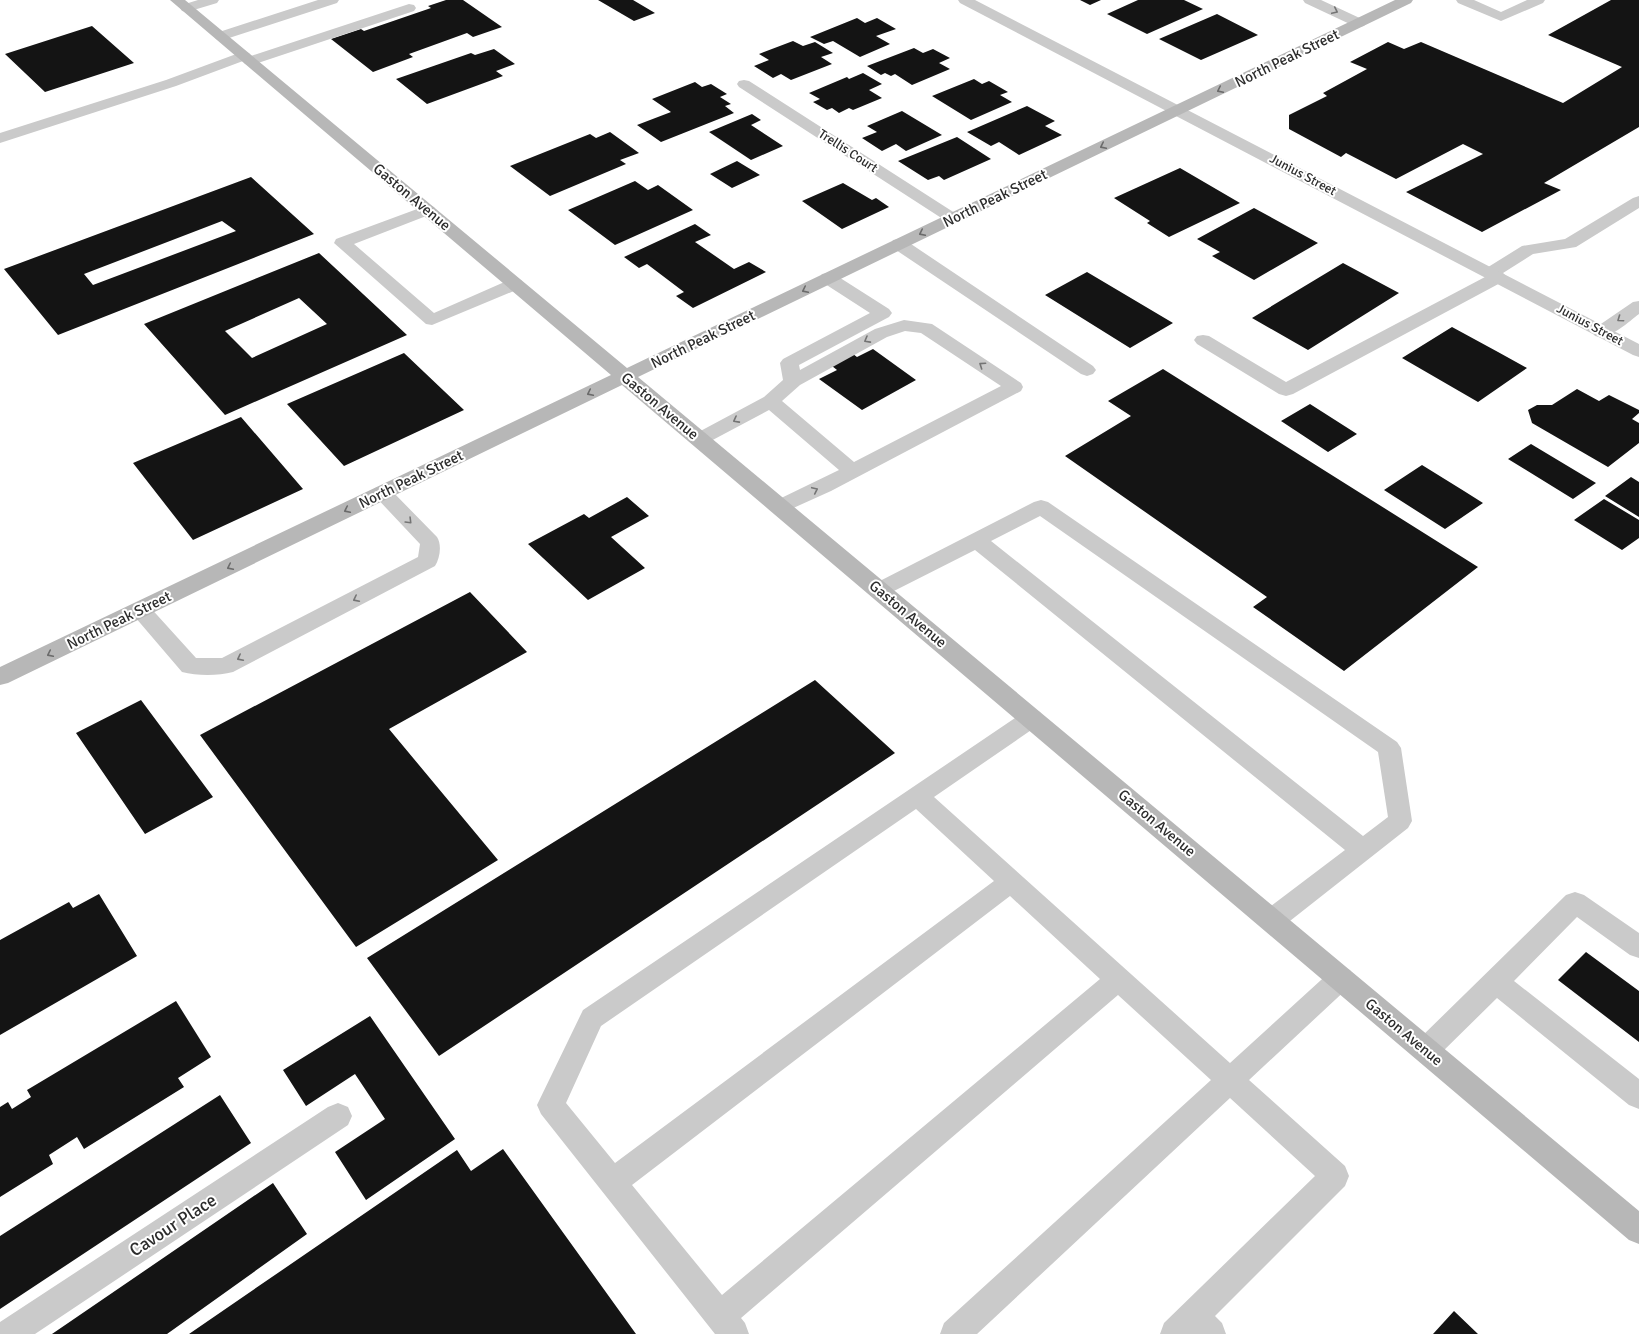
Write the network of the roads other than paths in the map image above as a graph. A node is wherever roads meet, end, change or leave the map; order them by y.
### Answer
1 (212, 0) edge
2 (332, 0) edge
3 (965, 0) edge
4 (1310, 0) edge
5 (1406, 0) edge
6 (1463, 0) edge
7 (1538, 0) edge
8 (182, 4) edge
9 (409, 8) dead end
10 (1359, 23) junction
11 (221, 36) junction
12 (247, 58) junction
13 (744, 84) dead end
14 (1178, 110) junction
15 (0, 138) edge
16 (1639, 201) edge
17 (428, 210) junction
18 (952, 218) junction
19 (899, 244) junction
20 (1495, 275) junction
21 (828, 278) junction
22 (515, 284) junction
23 (1639, 306) edge
24 (1601, 332) junction
25 (1203, 340) dead end
26 (1639, 351) edge
27 (1087, 370) dead end
28 (625, 376) junction
29 (793, 381) junction
30 (771, 401) junction
31 (700, 439) junction
32 (852, 471) junction
33 (382, 493) junction
34 (780, 507) junction
35 (976, 540) junction
36 (879, 590) junction
37 (140, 610) junction
38 (0, 677) edge
39 (1032, 718) junction
40 (917, 796) junction
41 (1363, 850) junction
42 (1012, 882) junction
43 (1272, 920) junction
44 (1639, 948) edge
45 (1341, 978) junction
46 (1118, 979) junction
47 (1496, 982) junction
48 (1426, 1050) junction
49 (1230, 1081) junction
50 (1639, 1096) edge
51 (338, 1116) dead end
52 (613, 1182) junction
53 (1639, 1230) edge
54 (727, 1325) edge
55 (1193, 1328) edge
56 (8, 1334) edge
57 (955, 1334) edge

1 - 8 street
2 - 11 street
3 - 14 street, Junius Street
4 -> 10 street
5 - 10 main road, North Peak Street
6 - 7 street
8 - 11 main road, Gaston Avenue
9 - 12 street
10 -> 14 main road, North Peak Street
11 - 12 main road, Gaston Avenue
12 - 15 street
12 - 17 main road, Gaston Avenue
13 - 18 street, Trellis Court
14 -> 18 main road, North Peak Street
14 - 20 street, Junius Street
16 - 20 street
17 - 22 main road, Gaston Avenue
17 - 22 street
18 -> 19 main road, North Peak Street
19 - 21 main road, North Peak Street
19 - 27 street
20 - 24 street, Junius Street
20 - 25 street
21 -> 28 main road, North Peak Street
21 - 29 street
22 - 28 main road, Gaston Avenue
23 -> 24 street
24 - 26 street, Junius Street
28 - 31 main road, Gaston Avenue
28 -> 33 main road, North Peak Street
29 - 30 street
32 -> 29 street
30 -> 31 street
30 - 32 street
31 - 34 main road, Gaston Avenue
34 -> 32 street
33 -> 37 main road, North Peak Street
33 -> 37 street
34 - 36 main road, Gaston Avenue
35 - 36 street
35 - 41 street
35 - 41 street
36 - 39 main road, Gaston Avenue
37 -> 38 main road, North Peak Street
39 - 40 street
39 - 43 main road, Gaston Avenue
40 - 42 street
40 - 52 street
41 - 43 street
42 - 46 street
42 - 52 street
43 - 45 main road, Gaston Avenue
44 - 47 street
45 - 48 main road, Gaston Avenue
45 - 49 street
46 - 49 street
46 - 54 street
47 - 48 street
47 - 50 street
48 - 53 main road, Gaston Avenue
49 - 55 street
49 - 57 street
51 - 56 street, Cavour Place
52 - 54 street

